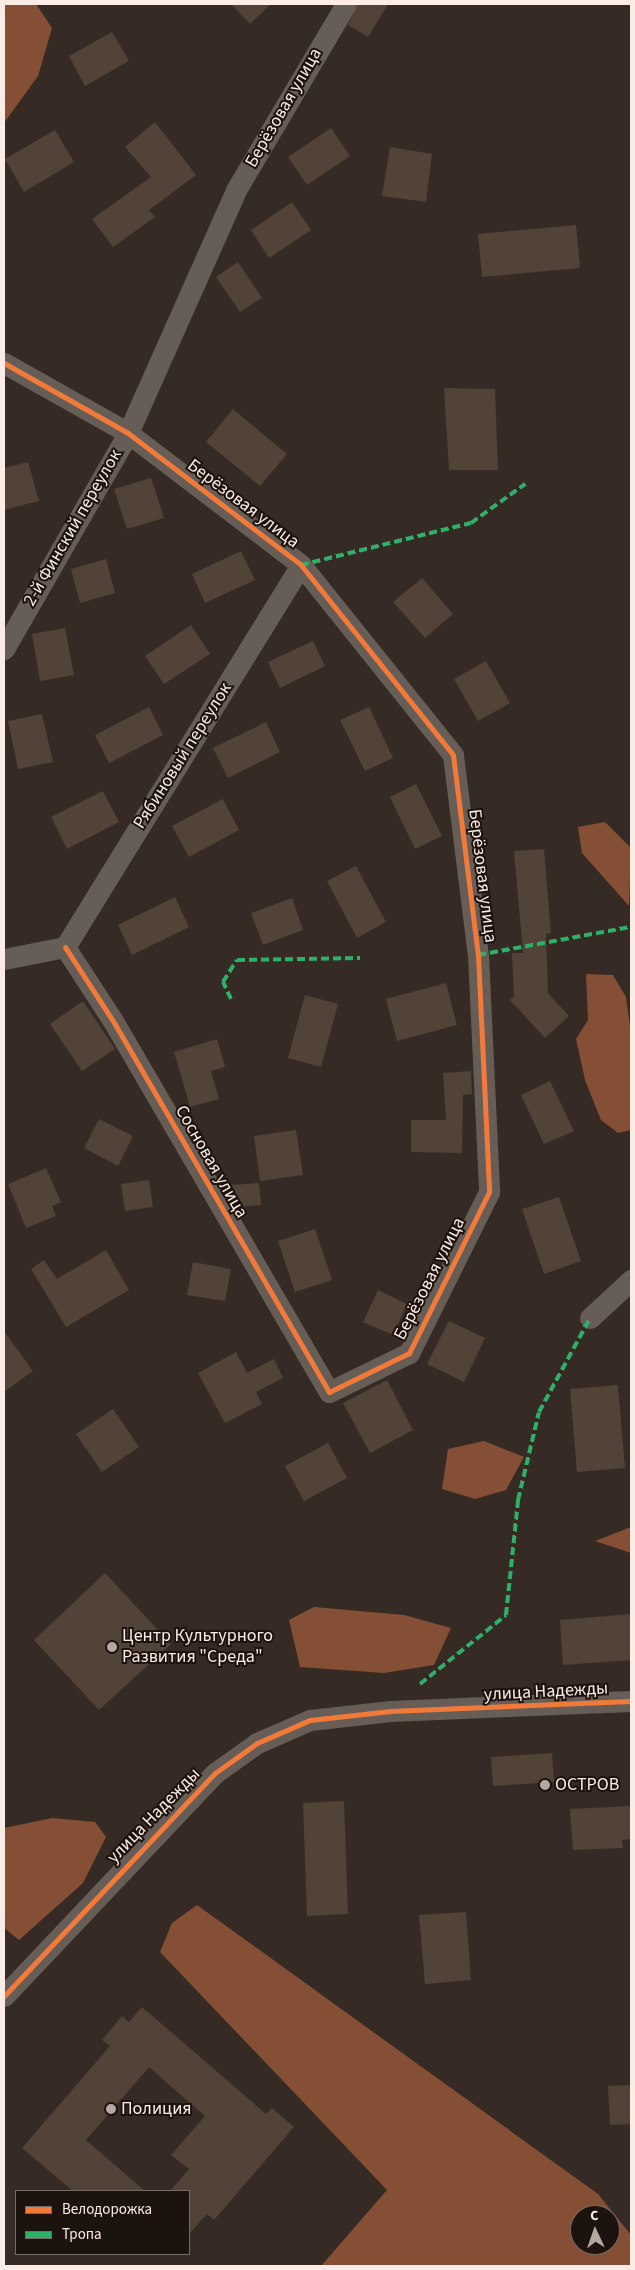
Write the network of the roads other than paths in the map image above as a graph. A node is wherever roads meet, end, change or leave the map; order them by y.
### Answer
1 (346, 4) edge
2 (4, 363) edge
3 (128, 434) junction
4 (301, 565) junction
5 (4, 649) edge
6 (65, 948) junction
7 (4, 959) edge
8 (631, 1280) edge
9 (590, 1318) dead end
10 (329, 1392) joint
11 (631, 1701) edge
12 (4, 1996) edge

1 - 3 street, Берёзовая улица
2 - 3 street
3 - 4 street, Берёзовая улица
3 - 5 street, 2-й Финский переулок
4 - 6 street, Рябиновый переулок
4 - 10 street, Берёзовая улица
6 - 7 street
6 - 10 street, Сосновая улица
8 - 9 street
11 - 12 street, улица Надежды

